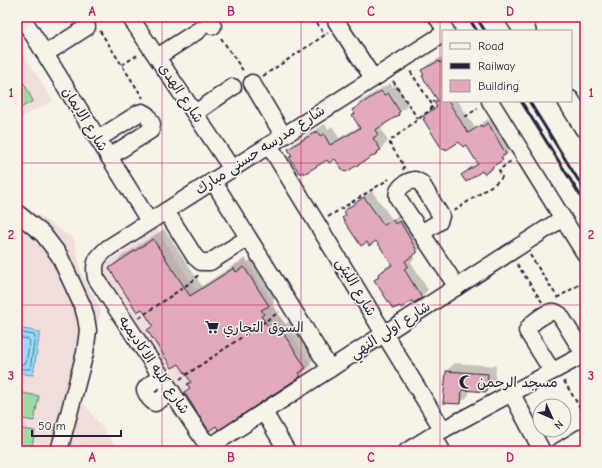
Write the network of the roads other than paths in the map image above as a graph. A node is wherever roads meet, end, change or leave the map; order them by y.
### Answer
1 (22, 17) edge
2 (130, 17) edge
3 (437, 17) edge
4 (516, 17) edge
5 (529, 17) edge
6 (206, 24) edge
7 (337, 24) road end
8 (92, 27) road end
9 (445, 30) edge
10 (524, 30) edge
11 (536, 30) edge
12 (442, 35) edge
13 (153, 52) junction
14 (45, 54) junction
15 (379, 74) junction
16 (252, 83) road end
17 (233, 87) dead end
18 (572, 89) edge
19 (570, 102) edge
20 (486, 103) edge
21 (585, 110) edge
22 (195, 113) junction
23 (585, 127) edge
24 (283, 136) junction
25 (98, 139) junction
26 (269, 145) junction
27 (109, 156) junction
28 (232, 169) junction
29 (212, 181) junction
30 (166, 211) junction
31 (17, 213) edge
32 (563, 218) junction
33 (149, 221) junction
34 (421, 233) junction
35 (248, 238) junction
36 (585, 254) edge
37 (96, 278) joint
38 (457, 287) junction
39 (384, 334) junction
40 (585, 354) edge
41 (330, 369) junction
42 (554, 370) junction
43 (512, 394) junction
44 (264, 412) junction
45 (438, 433) junction
46 (585, 438) edge
47 (217, 442) joint
48 (59, 451) edge
49 (287, 451) edge
50 (407, 451) edge
51 (442, 451) edge
52 (542, 451) edge
53 (560, 451) edge

1 - 14 street, شارع الايمان
2 - 13 street, شارع الهدى
3 - 9 street
4 - 10 main road
5 - 11 main road
6 - 13 street
7 - 15 street
8 - 14 street
12 - 15 street, شارع مدرسه حسنى مبارك
13 - 22 street, شارع الهدى
14 - 25 street, شارع الايمان
15 - 24 street, شارع مدرسه حسنى مبارك
16 - 24 street
17 - 22 street
18 - 21 main road
19 - 23 main road
20 - 32 street
22 - 28 street, شارع الهدى
24 - 26 street, شارع مدرسه حسنى مبارك
25 - 27 street, شارع الايمان
25 - 27 street
26 - 28 street, شارع مدرسه حسنى مبارك
26 - 39 street, شارع الليثى
27 - 33 street, شارع الايمان
28 - 29 street, شارع مدرسه حسنى مبارك
29 - 30 street, شارع مدرسه حسنى مبارك
29 - 35 street
30 - 33 street, شارع مدرسه حسنى مبارك
30 - 35 street
31 - 48 street
32 - 36 street
32 - 38 street, شارع اولى النهي
33 - 37 street, شارع مدرسه حسنى مبارك
34 - 34 street
34 - 38 street
35 - 41 street
37 - 47 street, شارع كليه الاكاديميه
38 - 39 street, شارع اولى النهي
39 - 41 street, شارع اولى النهي
39 - 45 street, شارع الليثى
40 - 42 street
40 - 42 street
41 - 44 street, شارع اولى النهي
42 - 43 street
43 - 45 street
43 - 52 street
44 - 47 street, شارع اولى النهي
44 - 49 street
45 - 50 street
45 - 51 street, شارع الليثى
46 - 53 street

